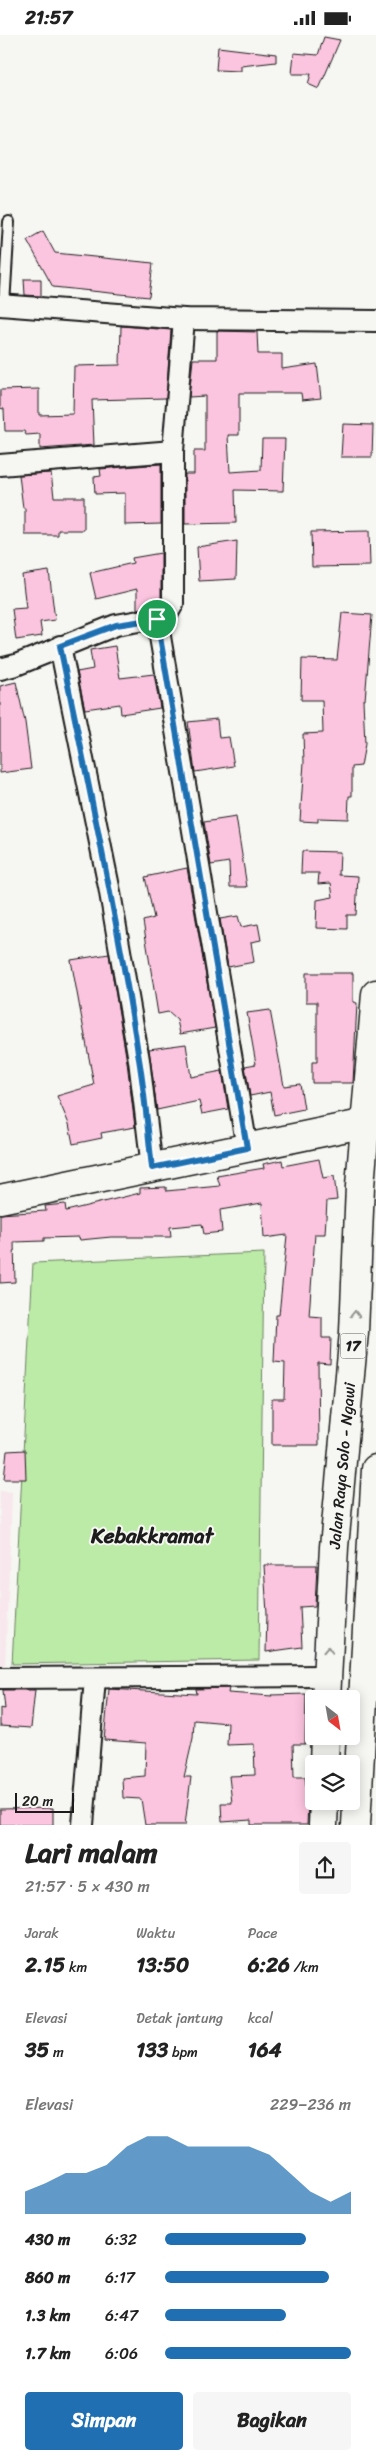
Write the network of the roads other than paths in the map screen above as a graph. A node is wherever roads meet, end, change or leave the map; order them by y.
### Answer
1 (9, 222) dead end
2 (2, 305) edge
3 (184, 319) junction
4 (376, 321) edge
5 (173, 451) junction
6 (0, 465) edge
7 (157, 619) junction
8 (60, 646) junction
9 (0, 669) edge
10 (376, 994) edge
11 (370, 1122) edge
12 (247, 1148) junction
13 (152, 1168) junction
14 (0, 1199) edge
15 (376, 1469) edge
16 (371, 1639) edge
17 (0, 1678) edge
18 (95, 1678) junction
19 (326, 1687) edge
20 (324, 1810) edge
21 (83, 1825) edge
22 (323, 1825) edge
23 (356, 1825) edge

1 - 2 lane
2 - 3 street
3 - 4 street
3 - 5 street
5 - 6 street
5 - 7 street
7 - 8 street
7 - 12 street
8 - 9 street
8 - 13 street
10 - 11 main road, Jalan Raya Solo - Ngawi / 17
11 - 12 main road
19 -> 11 main road, Jalan Raya Solo - Ngawi / 17
12 - 13 main road
13 - 14 main road
15 - 16 main road
16 - 23 main road
17 - 18 street
18 - 19 street
18 - 21 street
20 - 22 main road

